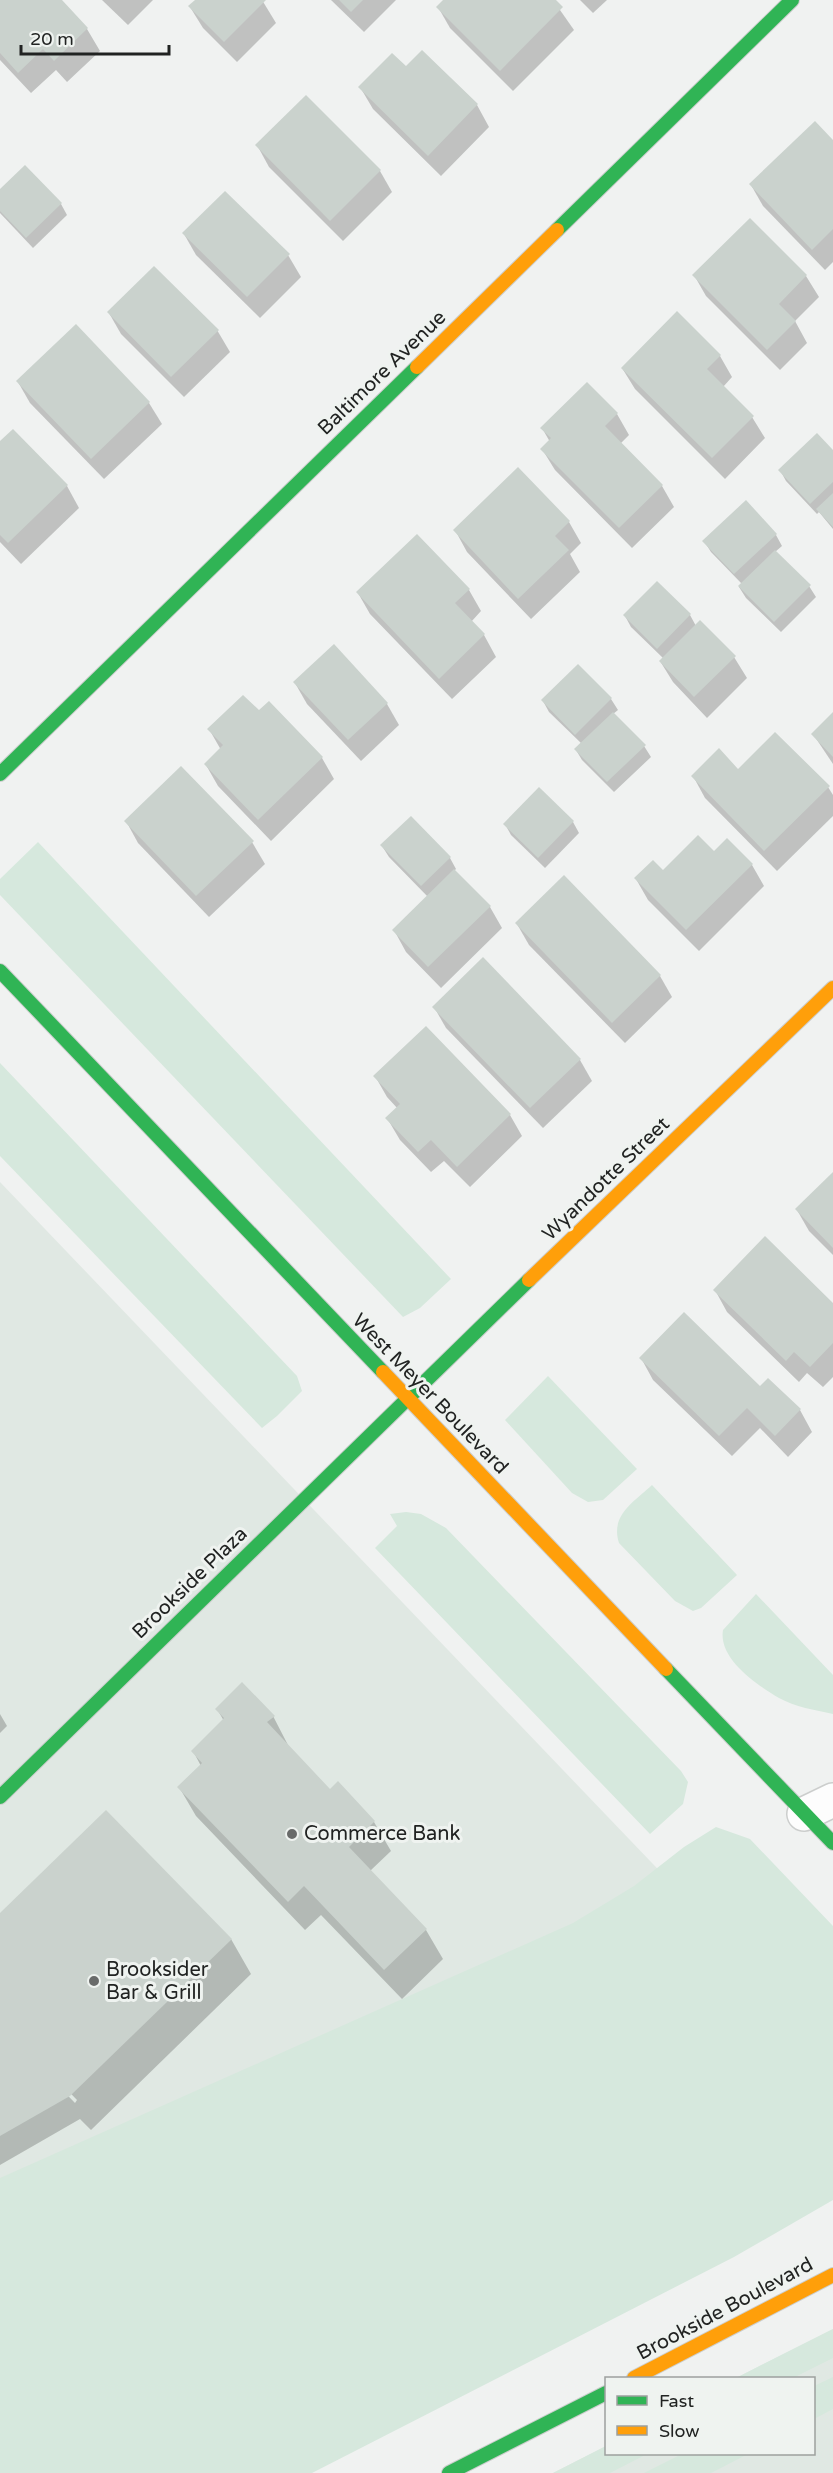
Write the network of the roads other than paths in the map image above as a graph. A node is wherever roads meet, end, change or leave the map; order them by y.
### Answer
1 (792, 0) edge
2 (0, 774) edge
3 (0, 971) edge
4 (833, 988) edge
5 (407, 1398) junction
6 (0, 1797) edge
7 (819, 1807) edge
8 (833, 1843) edge
9 (833, 2275) edge
10 (638, 2377) edge
11 (605, 2393) edge
12 (449, 2473) edge

1 - 2 street, Baltimore Avenue
3 - 5 street, West Meyer Boulevard
4 - 5 street, Wyandotte Street
5 - 6 street, Brookside Plaza
5 - 7 street, West Meyer Boulevard
7 - 8 street, West Meyer Boulevard
9 - 10 street, Brookside Boulevard
11 - 12 street

